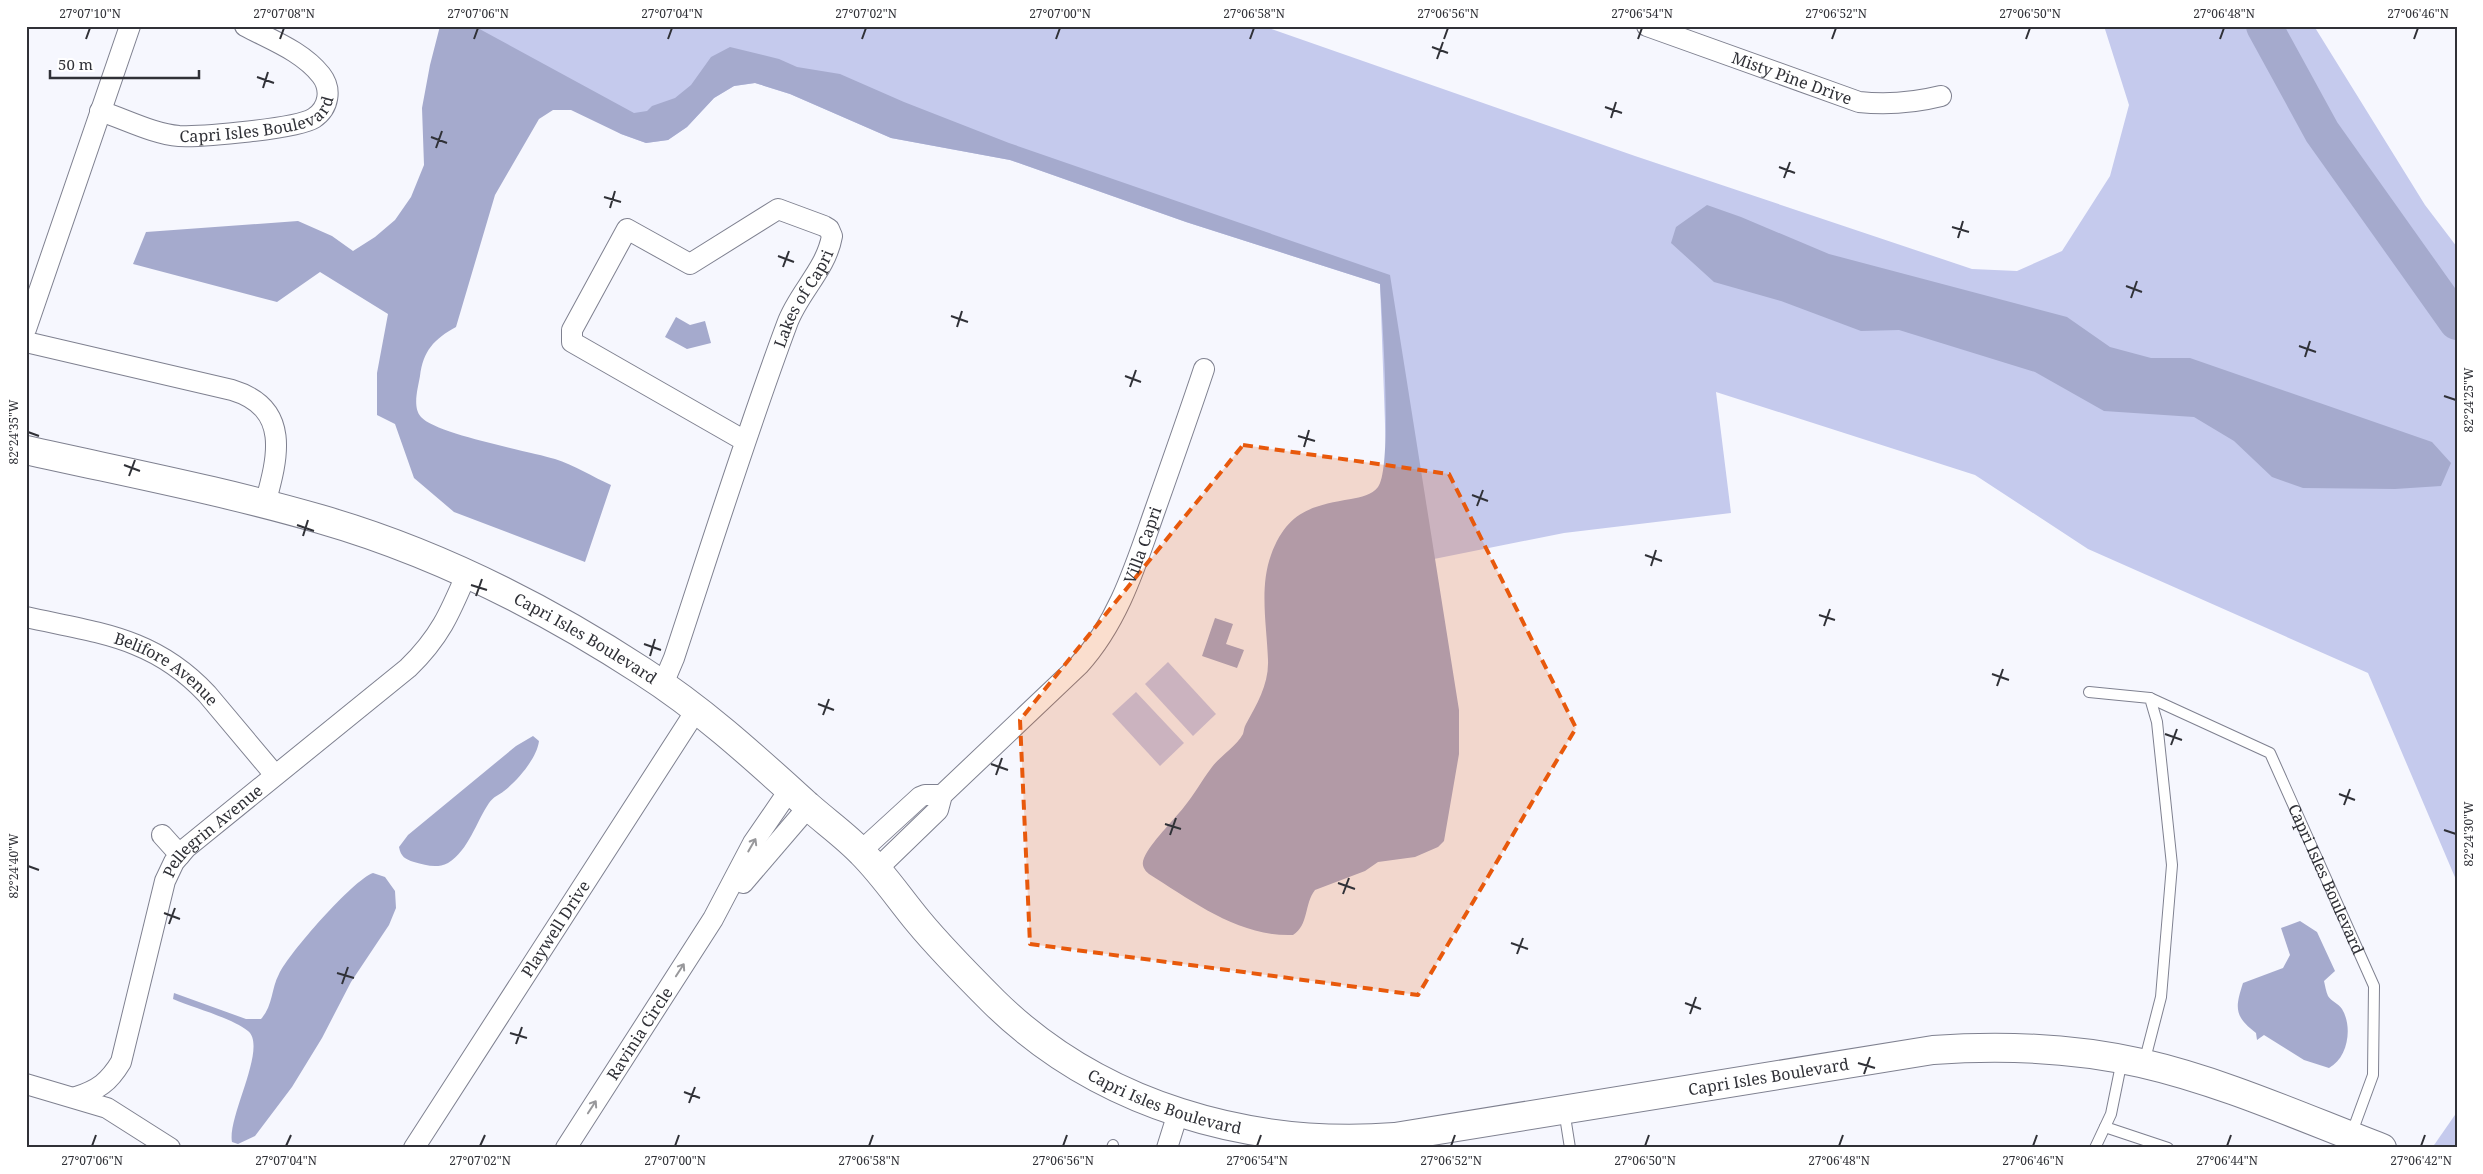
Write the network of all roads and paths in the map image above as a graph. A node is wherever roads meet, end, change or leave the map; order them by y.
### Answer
1 (130, 26) edge
2 (245, 26) edge
3 (1646, 26) edge
4 (1941, 96) dead end
5 (100, 111) junction
6 (26, 329) edge
7 (26, 342) edge
8 (1204, 368) dead end
9 (745, 441) junction
10 (26, 450) edge
11 (265, 504) junction
12 (467, 573) junction
13 (26, 617) edge
14 (663, 684) junction
15 (2089, 692) dead end
16 (2150, 698) junction
17 (697, 709) junction
18 (275, 775) junction
19 (799, 798) junction
20 (162, 835) dead end
21 (180, 855) junction
22 (869, 860) junction
23 (2133, 1061) junction
24 (26, 1084) edge
25 (76, 1097) junction
26 (1564, 1109) junction
27 (1178, 1113) junction
28 (2105, 1127) junction
29 (2351, 1136) junction
30 (1416, 1141) edge
31 (1284, 1142) edge
32 (170, 1148) edge
33 (414, 1148) edge
34 (566, 1148) edge
35 (1167, 1148) edge
36 (1570, 1148) edge
37 (2095, 1148) edge
38 (2168, 1148) edge
39 (2382, 1148) edge

1 - 5 street
2 - 5 street, Capri Isles Boulevard
3 - 4 street, Misty Pine Drive
5 - 6 street
7 - 11 street
8 - 22 street, Villa Capri
9 - 9 street, Lakes of Capri
9 - 14 street, Lakes of Capri
10 - 11 street, Capri Isles Boulevard
11 - 12 street, Capri Isles Boulevard
12 - 14 street, Capri Isles Boulevard
12 - 18 street, Pellegrin Avenue
13 - 18 street, Belifore Avenue
14 - 17 street, Capri Isles Boulevard
15 - 16 lane, Capri Isles Boulevard
16 - 23 lane
16 - 29 lane, Capri Isles Boulevard
17 - 19 street, Capri Isles Boulevard
17 - 33 street, Playwell Drive
18 - 21 street, Pellegrin Avenue
19 - 22 street, Capri Isles Boulevard
34 -> 19 street, Ravinia Circle
20 - 21 street
21 - 25 street, Pellegrin Avenue
22 - 27 street, Capri Isles Boulevard
23 - 26 street, Capri Isles Boulevard
23 - 28 lane
23 - 29 street, Capri Isles Boulevard
24 - 25 street
25 - 32 street
26 - 30 street, Capri Isles Boulevard
26 - 36 lane
27 - 31 street, Capri Isles Boulevard
27 - 35 street
28 - 37 lane
28 - 38 lane
29 - 39 street, Capri Isles Boulevard
30 - 31 street, Capri Isles Boulevard

